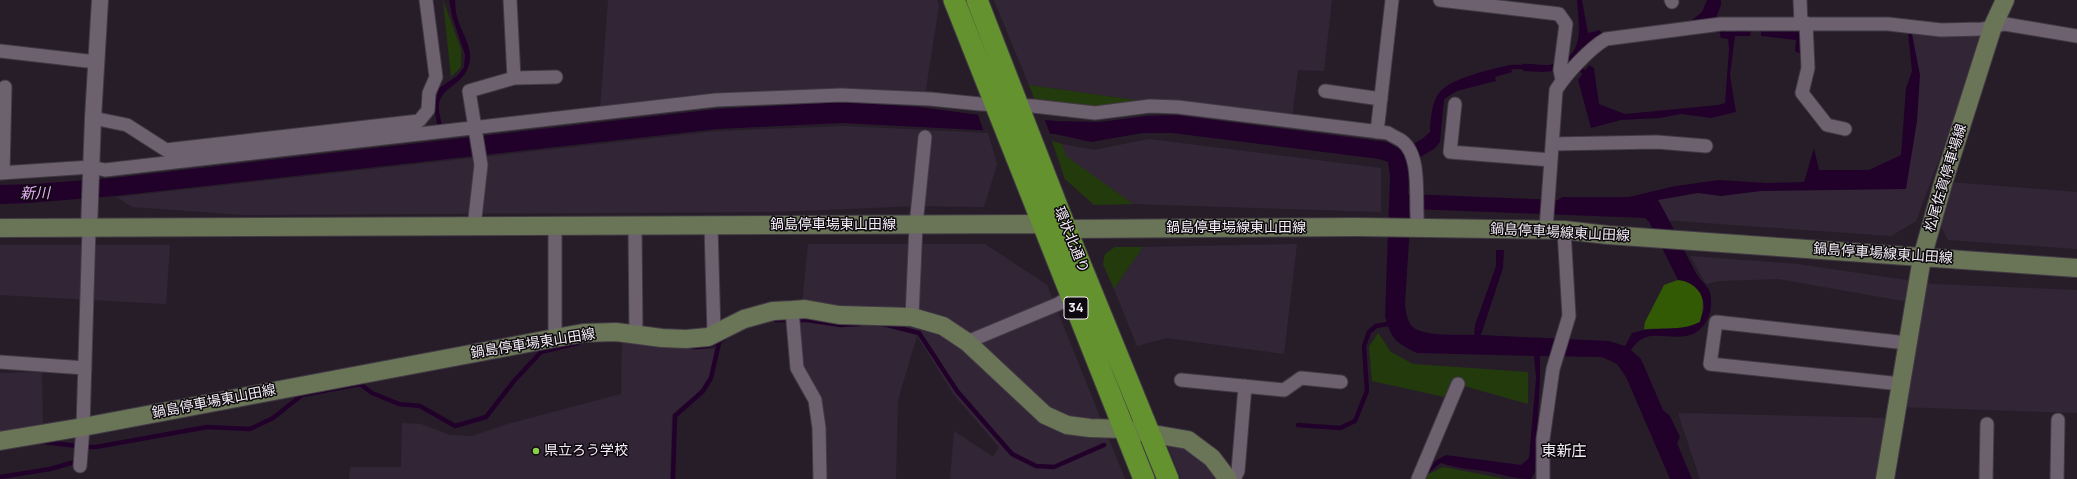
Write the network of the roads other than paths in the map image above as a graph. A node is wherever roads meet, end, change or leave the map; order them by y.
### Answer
1 (100, 0) edge
2 (426, 0) edge
3 (510, 0) edge
4 (954, 0) edge
5 (977, 0) edge
6 (1392, 0) edge
7 (1440, 0) edge
8 (1800, 0) edge
9 (2005, 0) edge
10 (1803, 24) junction
11 (1993, 26) junction
12 (2077, 36) edge
13 (0, 51) edge
14 (96, 62) junction
15 (1561, 70) junction
16 (556, 77) dead end
17 (514, 78) junction
18 (5, 87) dead end
19 (1325, 91) dead end
20 (1381, 99) junction
21 (1455, 104) dead end
22 (996, 107) junction
23 (1019, 108) junction
24 (93, 118) junction
25 (476, 129) junction
26 (1845, 129) dead end
27 (1377, 132) junction
28 (925, 137) dead end
29 (1552, 144) junction
30 (1706, 146) dead end
31 (1551, 160) junction
32 (91, 172) junction
33 (1, 173) edge
34 (1416, 223) junction
35 (1546, 223) junction
36 (1042, 224) junction
37 (916, 225) junction
38 (555, 226) junction
39 (635, 226) junction
40 (711, 226) junction
41 (474, 227) junction
42 (0, 228) edge
43 (88, 228) junction
44 (1066, 229) junction
45 (1564, 230) junction
46 (1922, 258) junction
47 (2077, 268) edge
48 (1071, 296) junction
49 (792, 316) junction
50 (912, 317) junction
51 (714, 334) junction
52 (636, 335) junction
53 (555, 338) junction
54 (967, 342) junction
55 (1907, 343) junction
56 (0, 362) edge
57 (85, 368) junction
58 (1181, 380) dead end
59 (1342, 382) dead end
60 (1458, 384) dead end
61 (1901, 384) junction
62 (1245, 386) junction
63 (2058, 420) dead end
64 (1987, 424) dead end
65 (1124, 429) junction
66 (1150, 434) junction
67 (0, 441) edge
68 (81, 449) junction
69 (820, 479) edge
70 (1144, 479) edge
71 (1168, 479) edge
72 (1228, 479) edge
73 (1234, 479) edge
74 (1418, 479) edge
75 (1543, 479) edge
76 (1885, 479) edge
77 (1986, 479) edge
78 (2057, 479) edge

1 - 14 street
2 - 24 street
3 - 17 street
4 - 22 highway, 環状北通り / 34
5 - 23 highway, 環状北通り / 34
6 - 20 street
7 - 15 street
8 - 10 street
9 - 11 main road, 松尾佐賀停車場線
10 - 11 street
10 - 15 street
10 - 26 street
11 - 12 street
11 - 46 main road, 松尾佐賀停車場線
13 - 14 street
14 - 24 street
15 - 29 street
16 - 17 street
17 - 25 street
18 - 33 street
19 - 20 street
20 - 27 street
21 - 31 street
22 - 23 street
22 - 25 street
22 - 36 highway, 環状北通り / 34
23 - 27 street
23 - 44 highway, 環状北通り / 34
24 - 32 street
25 - 32 street
25 - 41 street
27 - 34 street
28 - 37 street
29 - 30 street
29 - 31 street
31 - 35 street
32 - 33 street
32 - 43 street
34 - 35 main road, 鍋島停車場線東山田線
34 - 44 main road, 鍋島停車場線東山田線
35 - 45 main road, 鍋島停車場線東山田線
36 - 37 main road, 鍋島停車場東山田線
36 - 44 main road, 鍋島停車場線東山田線
36 - 48 highway, 環状北通り / 34
37 - 40 main road, 鍋島停車場東山田線
37 - 50 street
38 - 39 main road, 鍋島停車場東山田線
38 - 41 main road, 鍋島停車場東山田線
38 - 53 street
39 - 40 main road, 鍋島停車場東山田線
39 - 52 street
40 - 51 street
41 - 43 main road, 鍋島停車場東山田線
42 - 43 main road, 鍋島停車場東山田線
43 - 57 street
44 - 66 highway, 環状北通り / 34
45 - 46 main road, 鍋島停車場線東山田線
45 - 75 street
46 - 47 main road, 鍋島停車場線東山田線
46 - 55 main road, 松尾佐賀停車場線
48 - 54 street
48 - 65 highway, 環状北通り / 34
49 - 50 main road, 鍋島停車場東山田線
49 - 51 main road, 鍋島停車場東山田線
49 - 69 street
50 - 54 main road, 鍋島停車場東山田線
51 - 52 main road, 鍋島停車場東山田線
52 - 53 main road, 鍋島停車場東山田線
53 - 68 main road, 鍋島停車場東山田線
54 - 65 main road, 鍋島停車場東山田線
55 - 61 main road, 松尾佐賀停車場線
55 - 61 street
56 - 57 street
57 - 68 street
58 - 62 street
59 - 62 street
60 - 74 street
61 - 76 main road, 松尾佐賀停車場線
62 - 73 street
63 - 78 street
64 - 77 street
65 - 66 main road, 鍋島停車場東山田線
65 - 70 highway, 環状北通り / 34
66 - 71 highway, 環状北通り / 34
66 - 72 main road, 鍋島停車場東山田線
67 - 68 main road, 鍋島停車場東山田線

